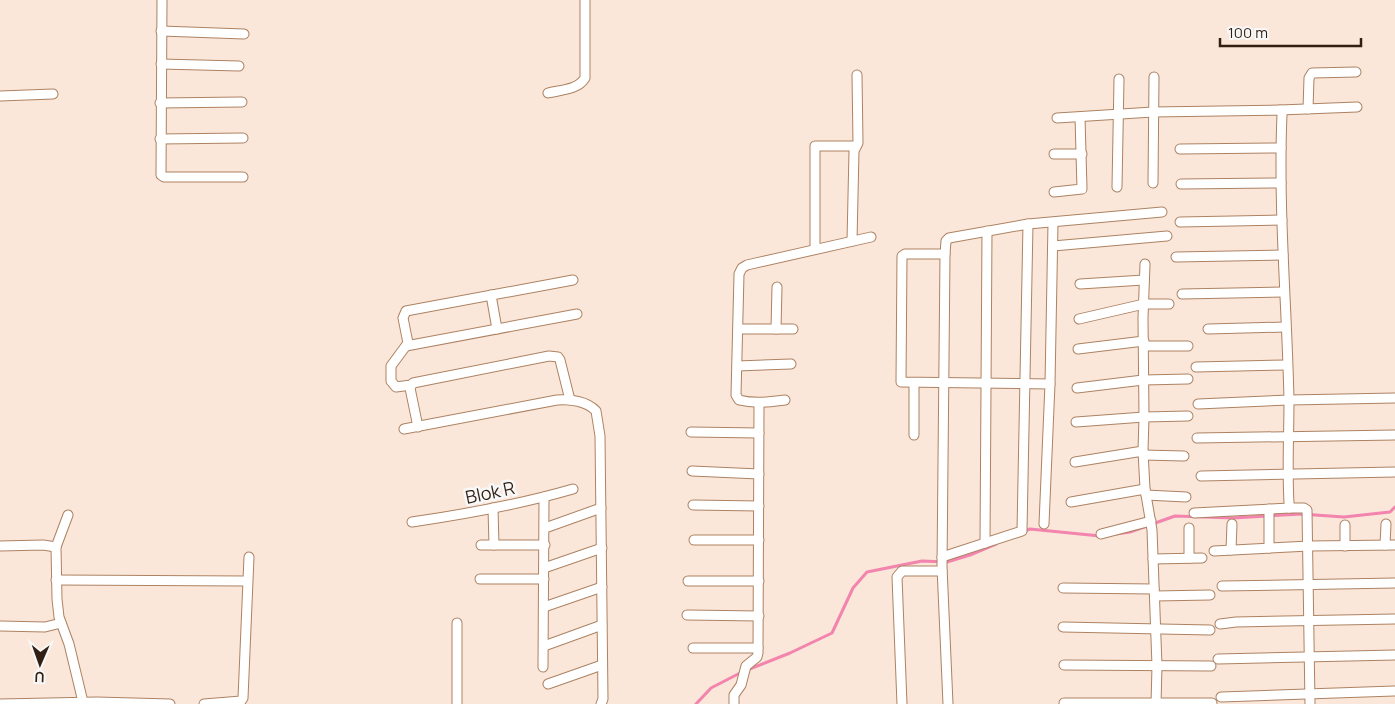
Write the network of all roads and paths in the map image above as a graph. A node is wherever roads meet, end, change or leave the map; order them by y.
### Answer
1 (162, 0) edge
2 (585, 0) edge
3 (161, 31) junction
4 (244, 34) dead end
5 (161, 64) junction
6 (239, 66) dead end
7 (1356, 72) dead end
8 (857, 75) dead end
9 (1154, 77) dead end
10 (1119, 80) dead end
11 (548, 93) dead end
12 (53, 94) dead end
13 (0, 96) edge
14 (242, 102) dead end
15 (160, 103) junction
16 (1357, 107) dead end
17 (1308, 109) junction
18 (1280, 110) junction
19 (1153, 112) junction
20 (1118, 114) junction
21 (1080, 117) junction
22 (1057, 118) dead end
23 (243, 138) dead end
24 (160, 139) junction
25 (856, 146) junction
26 (1281, 148) junction
27 (1180, 149) dead end
28 (1054, 154) dead end
29 (1082, 154) junction
30 (242, 177) dead end
31 (1152, 183) dead end
32 (1281, 183) junction
33 (1181, 184) dead end
34 (1117, 187) dead end
35 (1054, 192) dead end
36 (1162, 212) dead end
37 (1282, 220) junction
38 (1180, 222) dead end
39 (1053, 223) junction
40 (1028, 224) junction
41 (987, 231) junction
42 (1167, 236) dead end
43 (871, 237) dead end
44 (852, 241) junction
45 (1053, 246) junction
46 (815, 249) junction
47 (944, 254) junction
48 (1283, 255) junction
49 (1176, 257) dead end
50 (1145, 264) dead end
51 (572, 280) dead end
52 (1144, 280) junction
53 (1080, 284) dead end
54 (777, 287) dead end
55 (1284, 292) junction
56 (1182, 294) dead end
57 (491, 295) junction
58 (1144, 304) junction
59 (1169, 304) dead end
60 (577, 314) dead end
61 (1079, 318) dead end
62 (1285, 327) junction
63 (497, 329) junction
64 (776, 329) junction
65 (793, 329) dead end
66 (738, 330) junction
67 (1208, 330) dead end
68 (1144, 343) junction
69 (406, 346) junction
70 (1188, 346) dead end
71 (1078, 349) dead end
72 (791, 364) dead end
73 (1287, 365) junction
74 (737, 366) junction
75 (1196, 367) dead end
76 (1188, 379) dead end
77 (1143, 380) junction
78 (914, 383) junction
79 (943, 383) junction
80 (985, 383) junction
81 (1026, 384) junction
82 (1050, 384) junction
83 (411, 385) junction
84 (1077, 388) dead end
85 (1395, 398) edge
86 (570, 400) junction
87 (785, 400) dead end
88 (1289, 400) junction
89 (760, 403) junction
90 (1198, 404) dead end
91 (1144, 416) junction
92 (1188, 416) dead end
93 (1076, 422) dead end
94 (418, 427) junction
95 (404, 429) dead end
96 (691, 432) dead end
97 (759, 433) junction
98 (914, 435) dead end
99 (1395, 435) edge
100 (1288, 436) junction
101 (1197, 438) dead end
102 (1143, 453) junction
103 (1184, 456) dead end
104 (1075, 462) dead end
105 (692, 471) dead end
106 (1395, 472) edge
107 (759, 474) junction
108 (1288, 474) junction
109 (1201, 476) dead end
110 (573, 489) dead end
111 (1146, 492) junction
112 (544, 497) junction
113 (1186, 497) dead end
114 (1071, 502) dead end
115 (693, 505) dead end
116 (759, 506) junction
117 (493, 508) junction
118 (601, 508) junction
119 (1290, 508) junction
120 (1194, 513) dead end
121 (68, 514) dead end
122 (1269, 515) junction
123 (412, 522) dead end
124 (1044, 524) dead end
125 (1232, 524) dead end
126 (1386, 524) dead end
127 (1345, 525) dead end
128 (1151, 526) junction
129 (545, 528) junction
130 (1189, 528) dead end
131 (1102, 534) dead end
132 (694, 540) dead end
133 (759, 540) junction
134 (985, 543) junction
135 (481, 545) dead end
136 (494, 545) junction
137 (545, 545) junction
138 (1385, 545) junction
139 (1395, 545) edge
140 (0, 546) edge
141 (1309, 546) junction
142 (1345, 546) junction
143 (56, 547) junction
144 (602, 548) junction
145 (1269, 548) junction
146 (1231, 550) junction
147 (1214, 551) dead end
148 (249, 557) dead end
149 (1189, 558) junction
150 (1202, 558) dead end
151 (1153, 559) junction
152 (942, 564) junction
153 (544, 568) junction
154 (480, 579) dead end
155 (544, 579) junction
156 (56, 580) junction
157 (247, 581) junction
158 (688, 581) dead end
159 (759, 581) junction
160 (1395, 583) edge
161 (1309, 584) junction
162 (1222, 586) dead end
163 (602, 587) junction
164 (1063, 588) dead end
165 (1154, 593) junction
166 (1210, 595) dead end
167 (544, 607) junction
168 (687, 615) dead end
169 (759, 616) junction
170 (1395, 619) edge
171 (1309, 620) junction
172 (61, 623) junction
173 (457, 624) dead end
174 (1220, 624) dead end
175 (602, 625) junction
176 (0, 626) edge
177 (1063, 627) dead end
178 (1155, 629) junction
179 (1210, 630) dead end
180 (544, 646) junction
181 (693, 648) dead end
182 (758, 648) junction
183 (1395, 655) edge
184 (1310, 656) junction
185 (602, 665) junction
186 (1064, 666) dead end
187 (1157, 666) junction
188 (544, 667) dead end
189 (548, 684) dead end
190 (1394, 691) edge
191 (1310, 693) junction
192 (1221, 697) dead end
193 (83, 702) junction
194 (1064, 703) edge
195 (1156, 703) edge
196 (1212, 703) edge
197 (0, 704) edge
198 (170, 704) edge
199 (204, 704) edge
200 (457, 704) edge
201 (601, 704) edge
202 (734, 704) edge
203 (902, 704) edge
204 (948, 704) edge
205 (1310, 704) edge

1 - 3 street
2 - 11 street
3 - 4 street
3 - 5 street
5 - 6 street
5 - 15 street
7 - 17 street
8 - 25 street
9 - 19 street
10 - 20 street
12 - 13 street
14 - 15 street
15 - 24 street
16 - 17 street
17 - 18 street
18 - 19 street
18 - 26 street
19 - 20 street
19 - 31 street
20 - 21 street
20 - 34 street
21 - 22 street
21 - 29 street
23 - 24 street
24 - 30 street
25 - 44 street
25 - 46 street
26 - 27 street
26 - 32 street
28 - 29 street
29 - 35 street
32 - 33 street
32 - 37 street
36 - 39 street
37 - 38 street
37 - 48 street
39 - 40 street
39 - 45 street
40 - 41 street
40 - 81 street
41 - 47 street
41 - 80 street
42 - 45 street
43 - 44 street
44 - 46 street
45 - 82 street
46 - 66 street
47 - 78 street
47 - 79 street
48 - 49 street
48 - 55 street
50 - 52 street
51 - 57 street
52 - 53 street
52 - 58 street
54 - 64 street
55 - 56 street
55 - 62 street
57 - 63 street
57 - 69 street
58 - 59 street
58 - 61 street
58 - 68 street
60 - 63 street
62 - 67 street
62 - 73 street
63 - 69 street
64 - 65 street
64 - 66 street
66 - 74 street
68 - 70 street
68 - 71 street
68 - 77 street
69 - 83 street
72 - 74 street
73 - 75 street
73 - 88 street
74 - 89 street
76 - 77 street
77 - 84 street
77 - 91 street
78 - 79 street
78 - 98 street
79 - 80 street
79 - 152 street
80 - 81 street
80 - 134 street
81 - 82 street
81 - 134 street
82 - 124 street
83 - 86 street
83 - 94 street
85 - 88 street
86 - 94 street
86 - 118 street
87 - 89 street
88 - 90 street
88 - 100 street
89 - 97 street
91 - 92 street
91 - 93 street
91 - 102 street
94 - 95 street
96 - 97 street
97 - 107 street
99 - 100 street
100 - 101 street
100 - 108 street
102 - 103 street
102 - 104 street
102 - 111 street
105 - 107 street
106 - 108 street
107 - 116 street
108 - 109 street
108 - 119 street
110 - 112 street, Blok R
111 - 113 street
111 - 114 street
111 - 128 street
112 - 117 street, Blok R
112 - 129 street
115 - 116 street
116 - 133 street
117 - 123 street, Blok R
117 - 136 street
118 - 129 street
118 - 144 street
119 - 122 street
119 - 141 street
120 - 122 street
121 - 143 street
122 - 145 street
125 - 146 street
126 - 138 street
127 - 142 street
128 - 131 street
128 - 151 street
129 - 137 street
130 - 149 street
132 - 133 street
133 - 159 street
134 - 152 street
135 - 136 street
136 - 137 street
137 - 153 street
138 - 139 street
138 - 142 street
140 - 143 street
141 - 142 street
141 - 145 street
141 - 161 street
143 - 156 street
144 - 153 street
144 - 163 street
145 - 146 street
146 - 147 street
148 - 157 street
149 - 150 street
149 - 151 street
151 - 165 street
152 - 203 street
152 - 204 street
153 - 155 street
154 - 155 street
155 - 167 street
156 - 157 street
156 - 172 street
157 - 199 street
158 - 159 street
159 - 169 street
160 - 161 street
161 - 162 street
161 - 171 street
163 - 167 street
163 - 175 street
164 - 165 street
165 - 166 street
165 - 178 street
167 - 180 street
168 - 169 street
169 - 182 street
170 - 171 street
171 - 174 street
171 - 184 street
172 - 176 street
172 - 193 street
173 - 200 street
175 - 180 street
175 - 185 street
177 - 178 street
178 - 179 street
178 - 187 street
180 - 188 street
181 - 182 street
182 - 202 street
183 - 184 street
184 - 187 street
184 - 191 street
185 - 189 street
185 - 201 street
186 - 187 street
187 - 195 street
190 - 191 street
191 - 192 street
191 - 205 street
193 - 197 street
193 - 198 street
194 - 195 street
195 - 196 street

